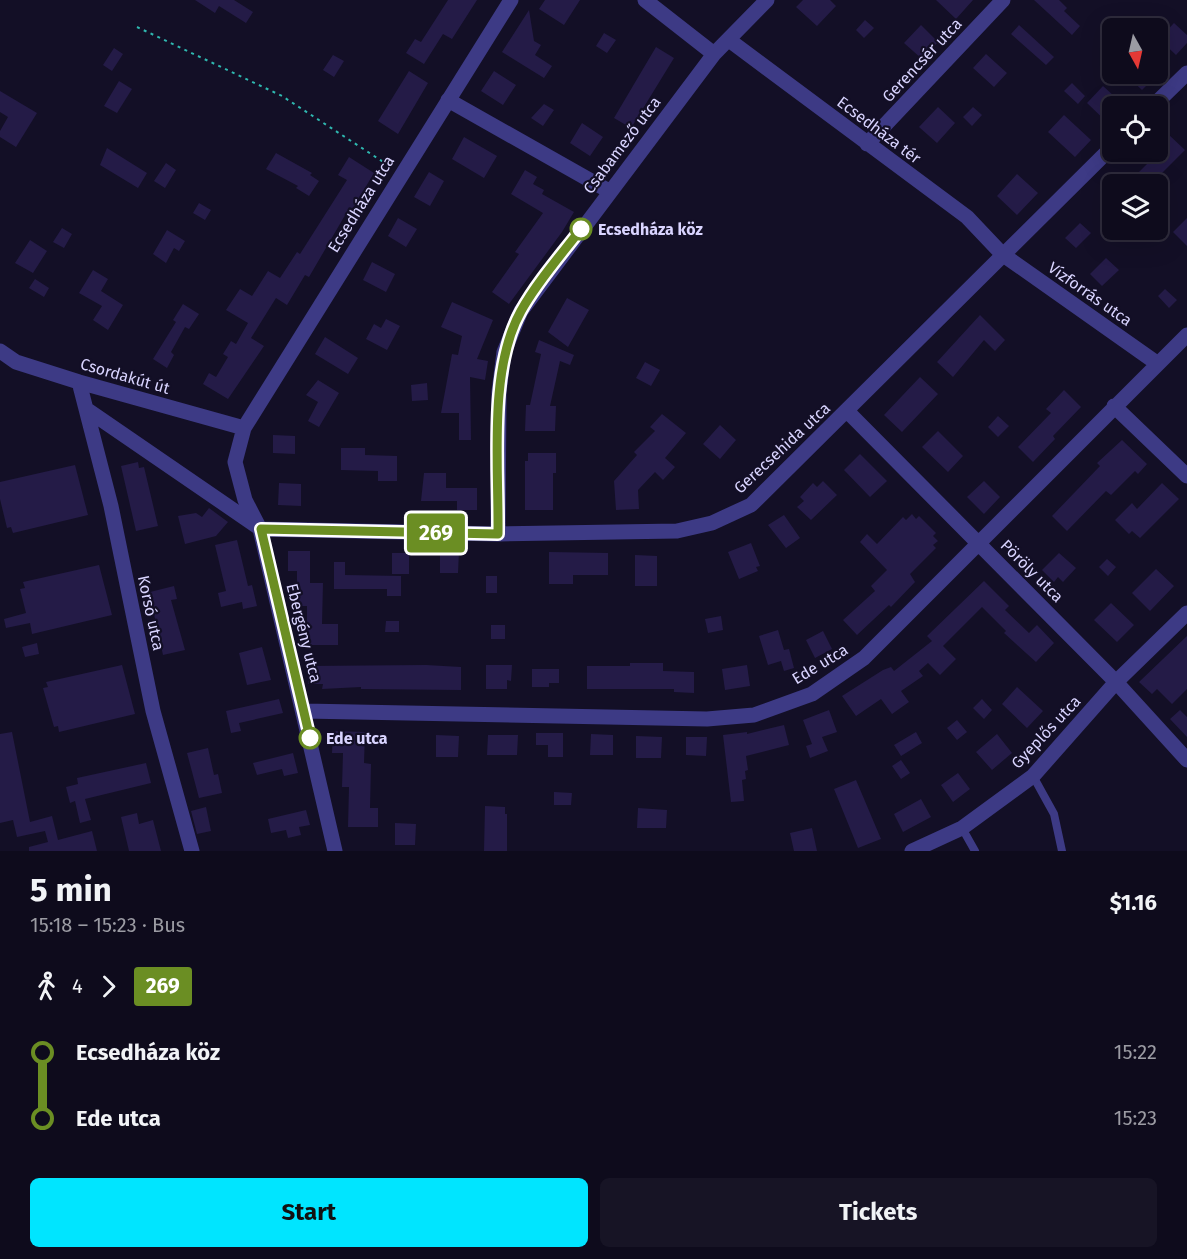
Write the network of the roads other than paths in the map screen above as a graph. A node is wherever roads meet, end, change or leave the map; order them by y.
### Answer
1 (511, 0) edge
2 (645, 0) edge
3 (767, 0) edge
4 (1002, 0) edge
5 (729, 40) junction
6 (714, 54) junction
7 (1187, 73) edge
8 (1163, 96) edge
9 (448, 100) junction
10 (867, 144) junction
11 (1102, 157) edge
12 (609, 191) junction
13 (1002, 254) junction
14 (1187, 335) edge
15 (0, 351) edge
16 (1158, 364) junction
17 (79, 382) junction
18 (1114, 406) junction
19 (86, 410) junction
20 (847, 411) junction
21 (244, 428) junction
22 (1187, 476) edge
23 (261, 529) junction
24 (498, 534) junction
25 (980, 544) junction
26 (1187, 613) edge
27 (1116, 682) junction
28 (304, 711) junction
29 (1187, 760) edge
30 (1032, 776) junction
31 (962, 828) junction
32 (192, 851) edge
33 (335, 851) edge
34 (912, 851) edge
35 (975, 851) edge
36 (1062, 851) edge

1 - 9 street, Ecsedháza utca
2 - 6 street
3 - 5 street, Csabamező utca
4 - 10 street, Gerencsér utca
5 - 6 street, Csabamező utca
5 - 10 street, Ecsedháza tér
6 - 12 street, Csabamező utca
7 - 8 street
9 - 12 street
9 - 21 street, Ecsedháza utca
10 - 13 street, Ecsedháza tér
11 - 13 street, Gerecsehida utca
12 - 24 street, Csabamező utca
13 - 16 street, Vízforrás utca
13 - 20 street, Gerecsehida utca
14 - 16 street, Ede utca
15 - 17 street, Csordakút út
16 - 18 street, Ede utca
17 - 19 street, Korsó utca
17 - 21 street, Csordakút út
18 - 22 street
18 - 25 street, Ede utca
19 - 23 street
19 - 32 street, Korsó utca
20 - 24 street, Gerecsehida utca
20 - 25 street, Pöröly utca
21 - 23 street, Ebergény utca
23 - 24 street, Gerecsehida utca
23 - 28 street, Ebergény utca
25 - 27 street, Pöröly utca
25 - 28 street, Ede utca
26 - 27 street, Gyeplős utca
27 - 29 street, Pöröly utca
27 - 30 street, Gyeplős utca
28 - 33 street, Ebergény utca
30 - 31 street, Gyeplős utca
30 - 36 lane
31 - 34 street, Gyeplős utca
31 - 35 lane

